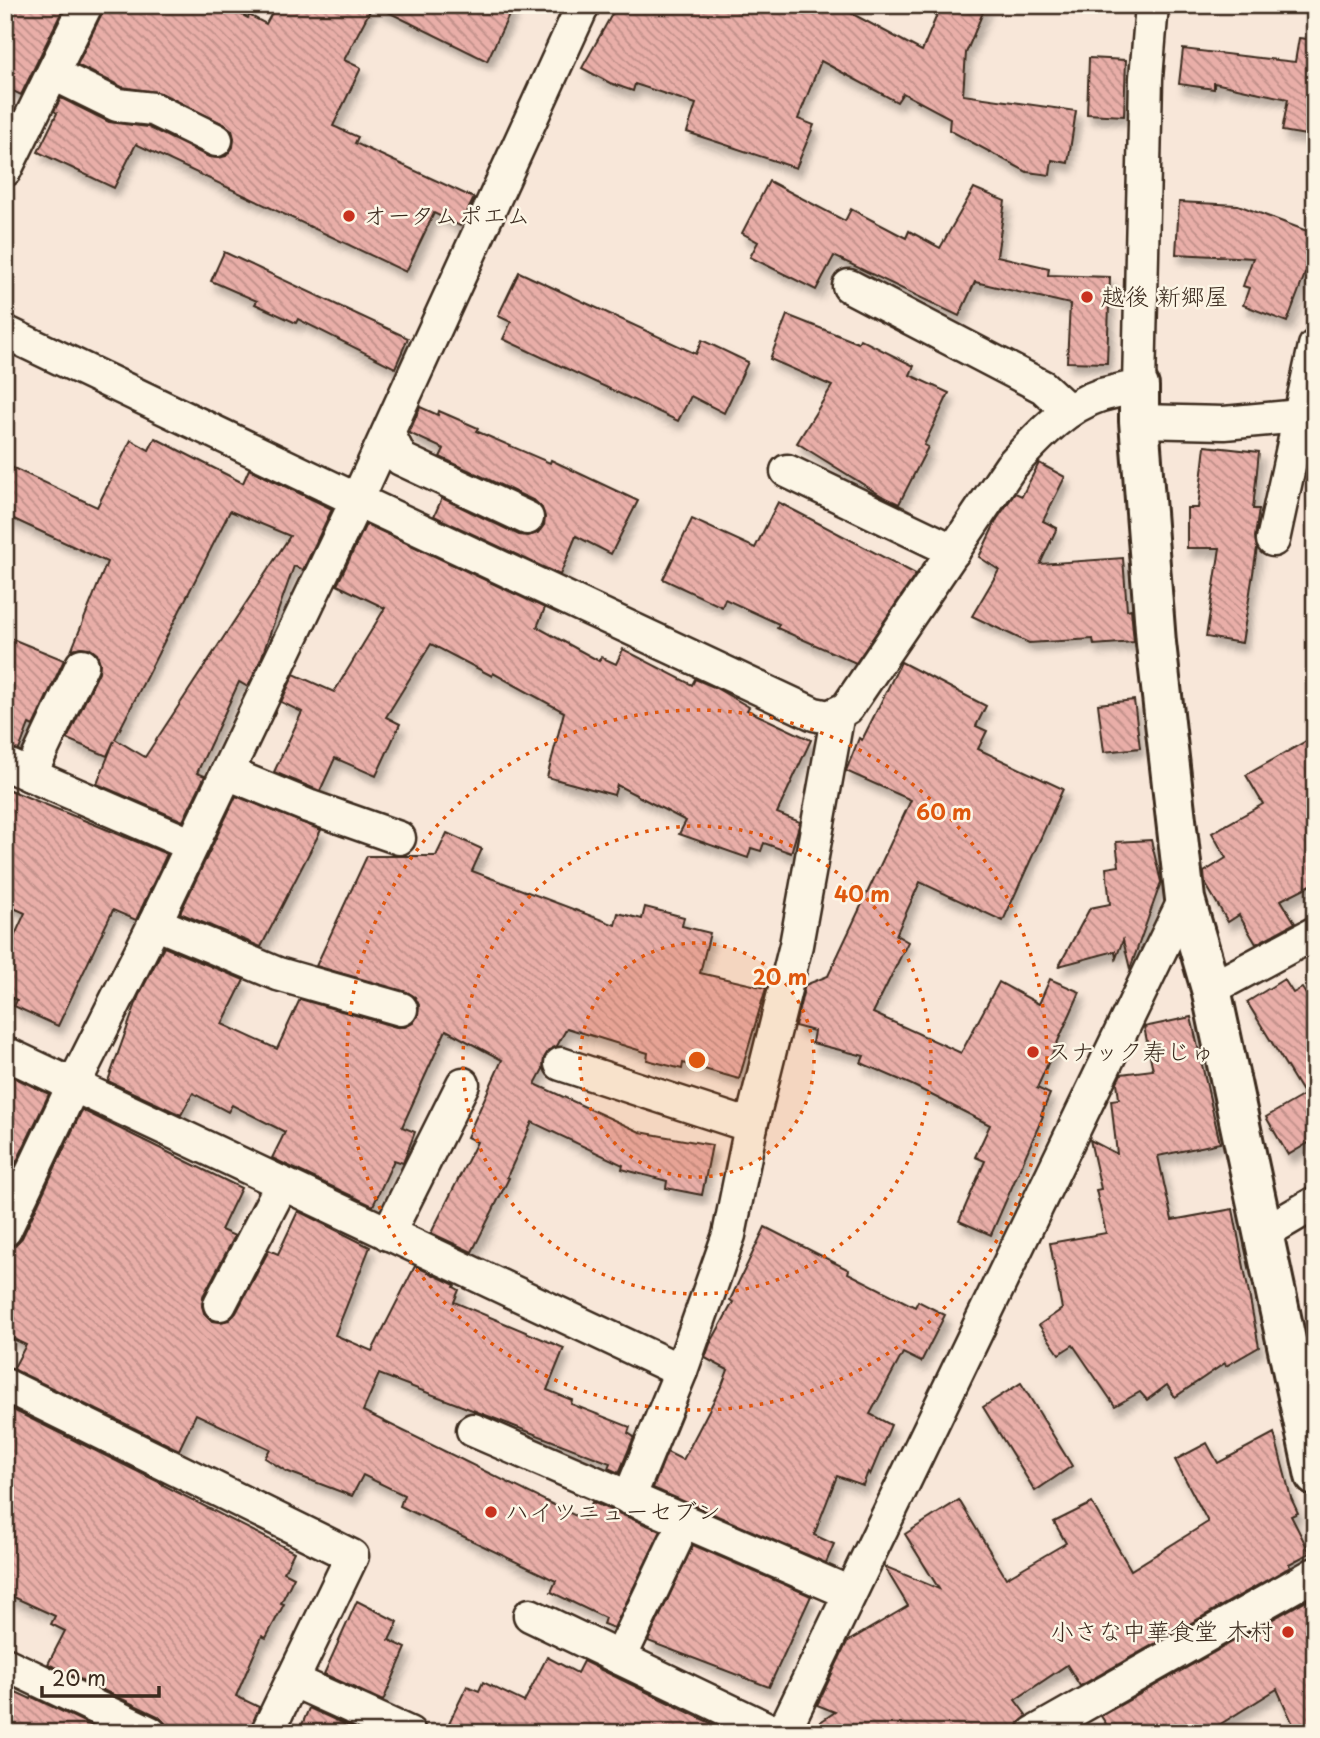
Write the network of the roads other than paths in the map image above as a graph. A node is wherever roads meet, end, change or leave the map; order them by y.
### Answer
1 (86, 5) edge
2 (583, 5) edge
3 (1152, 5) edge
4 (54, 74) junction
5 (216, 140) dead end
6 (5, 170) edge
7 (849, 286) dead end
8 (5, 332) edge
9 (1315, 346) edge
10 (1139, 404) junction
11 (1069, 411) junction
12 (1307, 412) edge
13 (388, 433) junction
14 (787, 471) dead end
15 (357, 500) junction
16 (527, 518) dead end
17 (1273, 540) dead end
18 (954, 551) junction
19 (82, 666) dead end
20 (838, 713) junction
21 (18, 769) edge
22 (227, 773) junction
23 (399, 838) dead end
24 (192, 845) junction
25 (1185, 899) junction
26 (155, 923) junction
27 (1315, 933) edge
28 (1211, 989) junction
29 (401, 1009) dead end
30 (5, 1053) edge
31 (561, 1064) dead end
32 (463, 1084) dead end
33 (73, 1086) junction
34 (751, 1126) junction
35 (282, 1184) junction
36 (1315, 1203) edge
37 (5, 1230) edge
38 (1264, 1233) junction
39 (388, 1234) junction
40 (220, 1304) dead end
41 (681, 1371) junction
42 (5, 1385) edge
43 (473, 1430) dead end
44 (1315, 1476) edge
45 (629, 1497) junction
46 (675, 1542) dead end
47 (1315, 1574) edge
48 (850, 1593) junction
49 (530, 1615) dead end
50 (620, 1658) junction
51 (5, 1664) edge
52 (292, 1680) junction
53 (150, 1733) edge
54 (267, 1733) edge
55 (409, 1733) edge
56 (776, 1733) edge
57 (783, 1733) edge
58 (1034, 1733) edge

1 - 4 street
2 - 13 street
3 - 10 street
4 - 5 street
4 - 6 street
7 - 11 street
8 - 15 street
9 - 12 street
10 - 11 street
10 - 12 street
10 - 25 street
11 - 18 street
12 - 17 street
13 - 15 street
13 - 16 street
14 - 18 street
15 - 20 street
15 - 22 street
18 - 20 street
19 - 21 street
20 - 34 street
21 - 24 street
22 - 23 street
22 - 24 street
24 - 26 street
25 - 28 street
25 - 48 street
26 - 29 street
26 - 33 street
27 - 28 street
28 - 38 street
30 - 33 street
31 - 34 street
32 - 39 street
33 - 35 street
33 - 37 street
34 - 41 street
35 - 39 street
35 - 40 street
36 - 38 street
38 - 44 street
39 - 41 street
41 - 45 street
42 - 52 street
43 - 45 street
45 - 48 street
46 - 50 street
47 - 58 street
48 - 57 street
49 - 50 street
50 - 56 street
51 - 53 street
52 - 54 street
52 - 55 street

